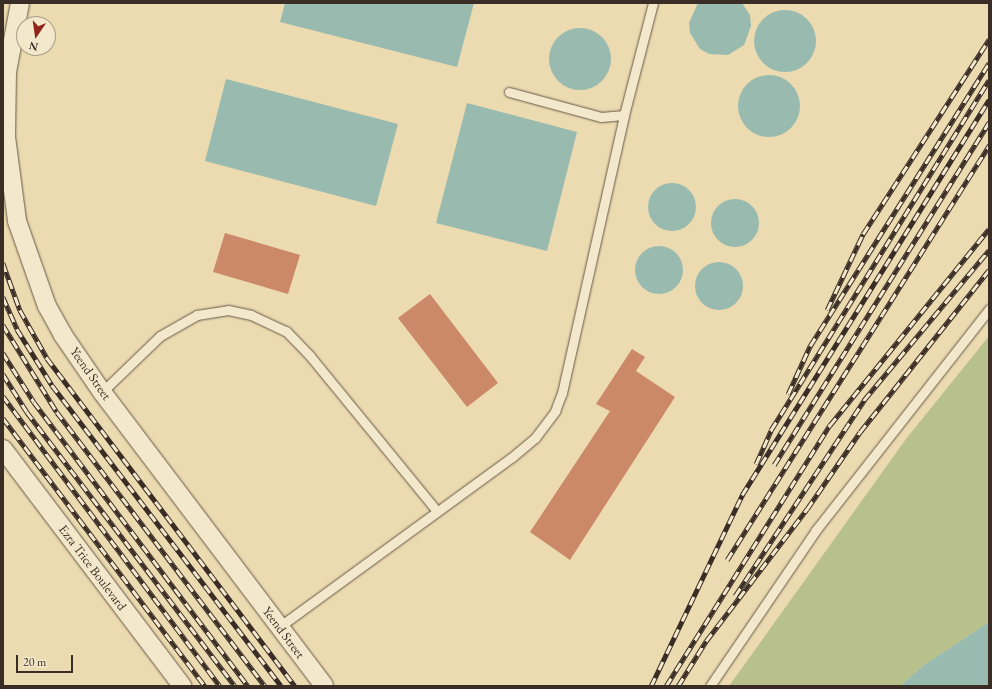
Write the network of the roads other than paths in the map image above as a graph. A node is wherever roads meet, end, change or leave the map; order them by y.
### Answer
1 (20, 3) edge
2 (653, 3) edge
3 (509, 92) dead end
4 (624, 115) junction
5 (989, 309) edge
6 (102, 392) junction
7 (3, 449) edge
8 (437, 512) junction
9 (279, 627) junction
10 (182, 686) edge
11 (324, 686) edge
12 (710, 686) edge

1 - 6 street, Yeend Street
2 - 4 lane
3 - 4 lane
4 - 8 lane
5 - 12 lane
6 - 8 lane
6 - 9 street, Yeend Street
7 - 10 street, Ezra Trice Boulevard
8 - 9 lane
9 - 11 street, Yeend Street

